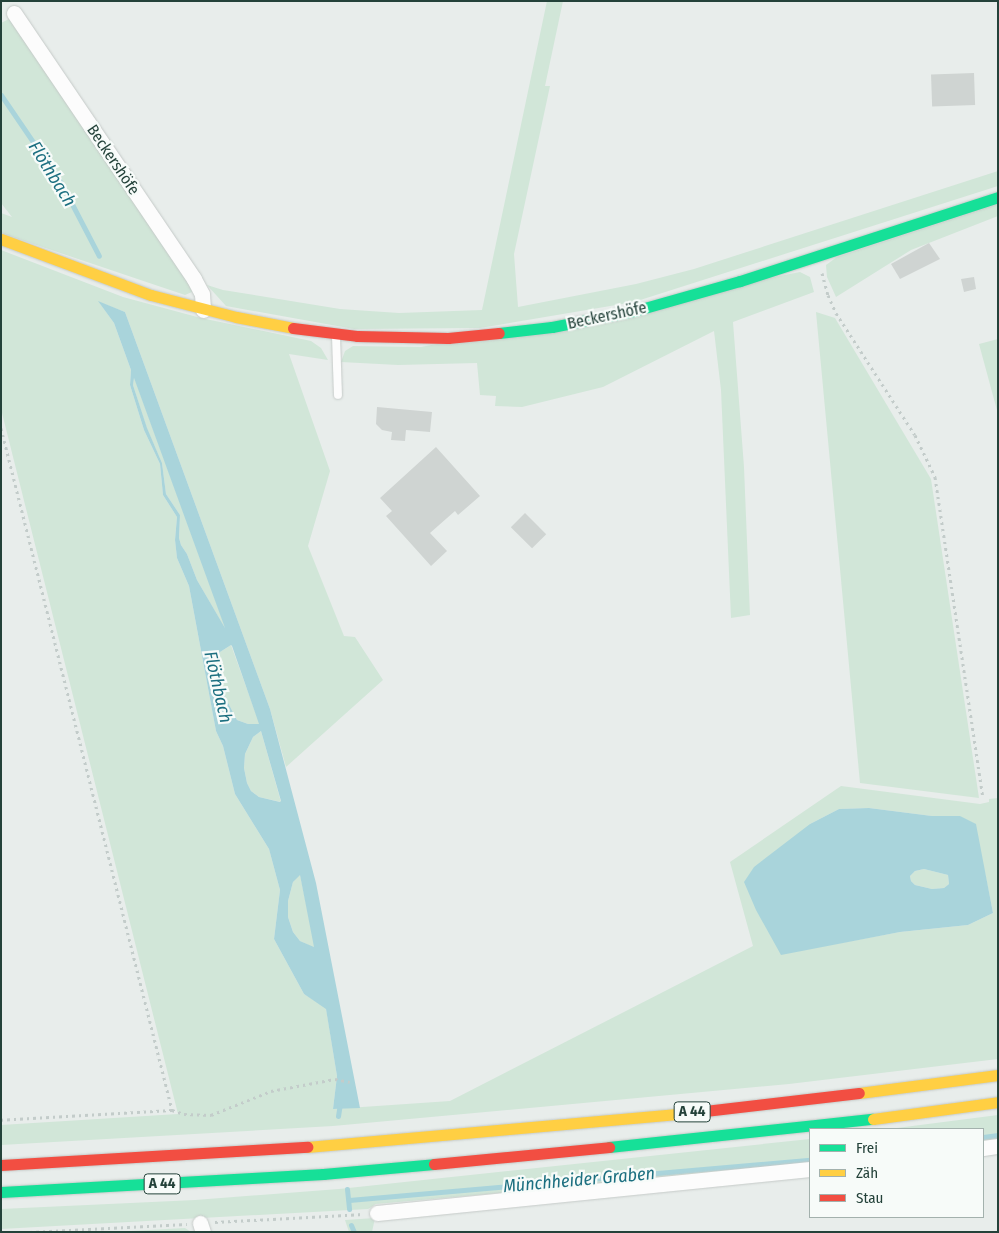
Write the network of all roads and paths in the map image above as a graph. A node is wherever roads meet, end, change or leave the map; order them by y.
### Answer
1 (14, 13) dead end
2 (998, 197) edge
3 (1, 239) edge
4 (819, 256) junction
5 (204, 310) junction
6 (336, 334) junction
7 (338, 395) dead end
8 (1, 428) edge
9 (984, 797) dead end
10 (998, 1074) edge
11 (350, 1082) dead end
12 (998, 1102) edge
13 (172, 1110) junction
14 (1, 1120) edge
15 (998, 1146) edge
16 (984, 1148) edge
17 (1, 1165) edge
18 (809, 1168) edge
19 (1, 1192) edge
20 (377, 1213) dead end

1 - 5 street, Beckershöfe
2 - 4 main road, Beckershöfe
3 - 5 main road, Beckershöfe
4 - 6 main road, Beckershöfe
4 - 9 path
5 - 6 main road, Beckershöfe
6 - 7 lane
8 - 13 path
10 - 17 main road, A 44
11 - 13 path
12 - 19 main road, A 44
13 - 14 path
15 - 16 street
18 - 20 street

